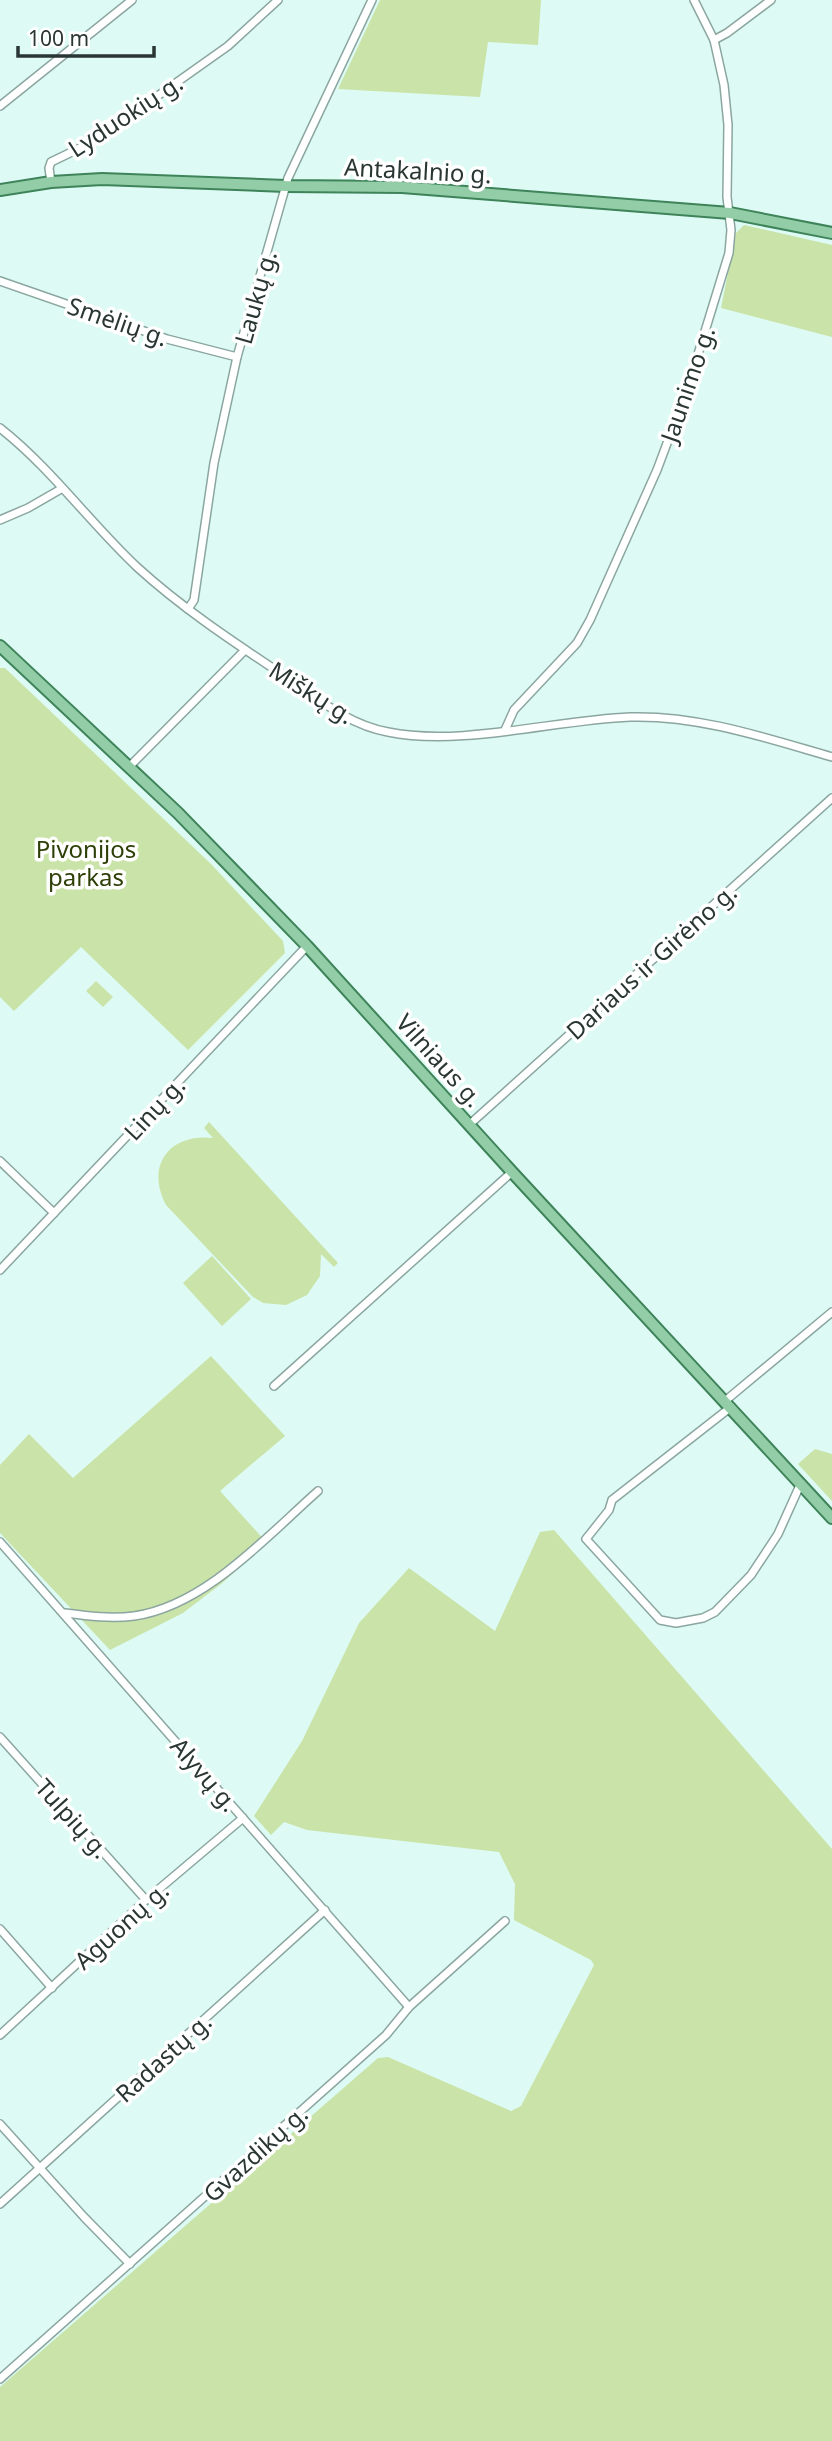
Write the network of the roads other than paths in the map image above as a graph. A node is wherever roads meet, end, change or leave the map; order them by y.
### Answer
1 (132, 0) edge
2 (278, 0) edge
3 (372, 0) edge
4 (694, 0) edge
5 (771, 0) edge
6 (713, 40) junction
7 (0, 106) edge
8 (51, 182) junction
9 (286, 186) junction
10 (0, 190) edge
11 (730, 213) junction
12 (832, 233) edge
13 (0, 281) edge
14 (237, 357) junction
15 (0, 428) edge
16 (61, 489) junction
17 (0, 520) edge
18 (188, 609) junction
19 (0, 646) edge
20 (245, 650) junction
21 (505, 730) junction
22 (832, 757) edge
23 (129, 767) junction
24 (832, 798) edge
25 (307, 946) junction
26 (470, 1124) junction
27 (0, 1161) edge
28 (513, 1172) junction
29 (54, 1213) junction
30 (0, 1270) edge
31 (832, 1312) edge
32 (274, 1386) dead end
33 (728, 1404) junction
34 (801, 1483) junction
35 (318, 1491) dead end
36 (832, 1518) edge
37 (0, 1542) edge
38 (65, 1613) junction
39 (0, 1737) edge
40 (243, 1818) junction
41 (146, 1900) junction
42 (325, 1910) junction
43 (505, 1921) dead end
44 (0, 1928) edge
45 (52, 1988) junction
46 (409, 2007) junction
47 (0, 2035) edge
48 (0, 2124) edge
49 (39, 2169) junction
50 (0, 2204) edge
51 (130, 2264) junction
52 (0, 2379) edge

1 - 7 street
2 - 8 street, Lyduokių g.
3 - 9 street, Laukų g.
4 - 6 street, Jaunimo g.
5 - 6 street
6 - 11 street, Jaunimo g.
8 - 9 main road, Antakalnio g.
8 - 10 main road, Antakalnio g.
9 - 11 main road, Antakalnio g.
9 - 14 street, Laukų g.
11 - 12 main road, Antakalnio g.
11 - 21 street, Jaunimo g.
13 - 14 street, Smėlių g.
14 - 18 street, Laukų g.
15 - 16 street, Miškų g.
16 - 17 street
16 - 18 street, Miškų g.
18 - 20 street, Miškų g.
19 - 23 main road, Vilniaus g.
20 - 21 street, Miškų g.
20 - 23 street
21 - 22 street, Miškų g.
23 - 25 main road, Vilniaus g.
24 - 26 street, Dariaus ir Girėno g.
25 - 26 main road, Vilniaus g.
25 - 29 street, Linų g.
26 - 28 main road, Vilniaus g.
27 - 29 street
28 - 32 street
28 - 33 main road, Vilniaus g.
29 - 30 street, Linų g.
31 - 33 street
33 - 34 main road, Vilniaus g.
33 - 34 street
34 - 36 main road, Vilniaus g.
35 - 38 street
37 - 38 street, Alyvų g.
38 - 40 street, Alyvų g.
39 - 41 street, Tulpių g.
40 - 41 street, Aguonų g.
40 - 42 street, Alyvų g.
41 - 45 street, Aguonų g.
42 - 46 street, Alyvų g.
42 - 49 street, Radastų g.
43 - 46 street, Gvazdikų g.
44 - 45 street
45 - 47 street, Aguonų g.
46 - 51 street, Gvazdikų g.
48 - 49 street
49 - 50 street, Radastų g.
49 - 51 street
51 - 52 street, Gvazdikų g.

